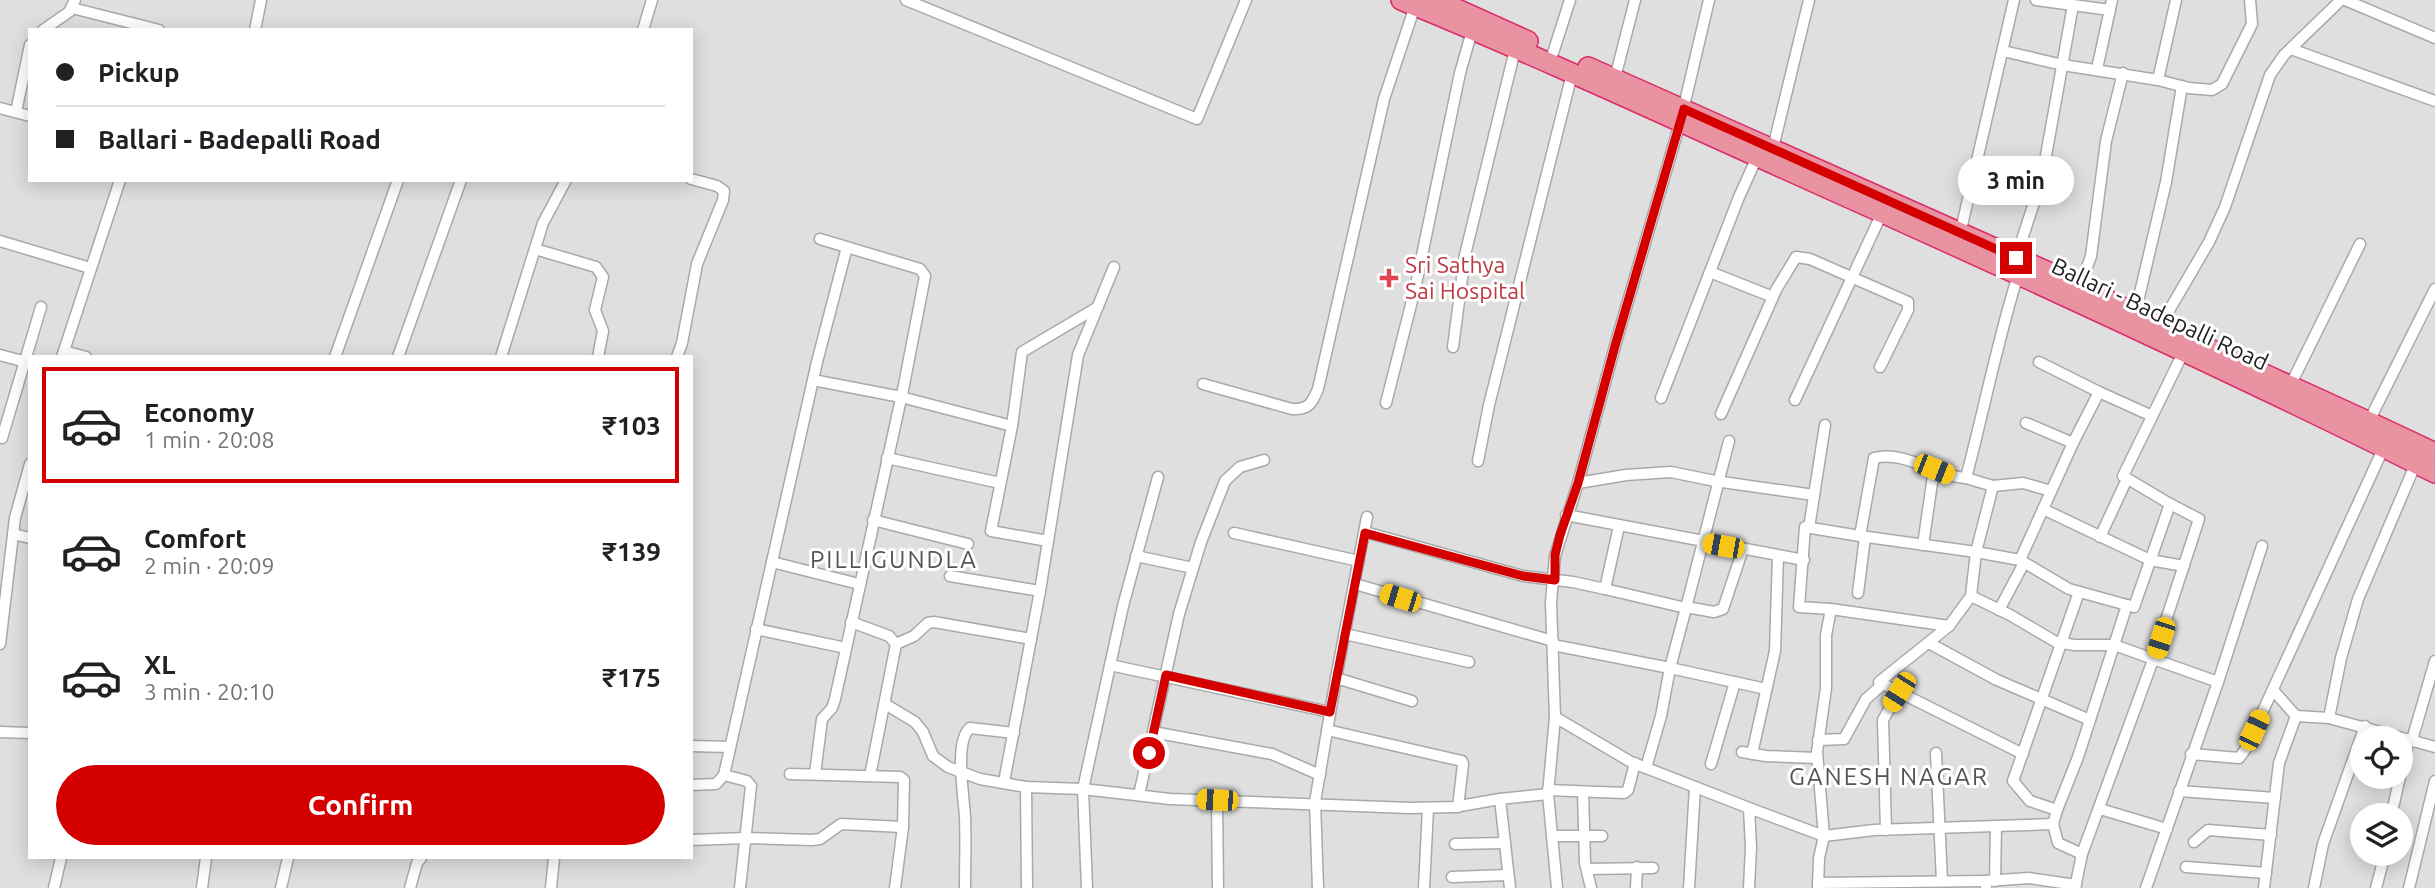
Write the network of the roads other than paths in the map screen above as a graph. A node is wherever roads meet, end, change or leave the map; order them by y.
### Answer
1 (261, 0) edge
2 (652, 0) edge
3 (906, 0) edge
4 (1246, 0) edge
5 (1437, 0) edge
6 (1570, 0) edge
7 (1634, 0) edge
8 (1709, 0) edge
9 (1809, 0) edge
10 (2014, 0) edge
11 (2036, 0) edge
12 (2176, 0) edge
13 (2249, 0) edge
14 (2343, 0) edge
15 (1408, 3) edge
16 (74, 4) edge
17 (1457, 4) edge
18 (2073, 5) junction
19 (2111, 5) edge
20 (45, 28) edge
21 (152, 28) edge
22 (255, 28) edge
23 (643, 28) edge
24 (1472, 31) junction
25 (2435, 38) edge
26 (2291, 49) junction
27 (1515, 50) junction
28 (2003, 51) junction
29 (1553, 53) junction
30 (28, 55) edge
31 (2063, 65) junction
32 (2097, 69) junction
33 (2123, 73) junction
34 (1572, 74) junction
35 (1615, 78) junction
36 (2158, 80) junction
37 (2182, 86) junction
38 (2435, 101) edge
39 (0, 108) edge
40 (16, 112) junction
41 (28, 115) edge
42 (1682, 116) junction
43 (1765, 152) junction
44 (693, 180) edge
45 (119, 182) edge
46 (397, 182) edge
47 (460, 182) edge
48 (565, 182) edge
49 (1882, 213) junction
50 (1960, 234) junction
51 (820, 239) dead end
52 (0, 241) edge
53 (2360, 244) dead end
54 (847, 247) junction
55 (535, 249) junction
56 (1114, 267) dead end
57 (2017, 267) junction
58 (90, 268) junction
59 (1710, 272) junction
60 (1853, 277) junction
61 (2080, 286) junction
62 (2435, 289) edge
63 (1773, 297) junction
64 (40, 307) dead end
65 (1098, 307) junction
66 (2135, 314) junction
67 (2160, 326) junction
68 (1453, 346) dead end
69 (2183, 353) junction
70 (63, 354) edge
71 (0, 355) edge
72 (30, 355) edge
73 (336, 355) edge
74 (399, 355) edge
75 (502, 355) edge
76 (598, 355) edge
77 (678, 355) edge
78 (2039, 362) dead end
79 (28, 363) edge
80 (1880, 368) dead end
81 (813, 380) junction
82 (1203, 384) dead end
83 (2291, 384) junction
84 (2098, 391) junction
85 (901, 397) junction
86 (1661, 398) dead end
87 (1795, 400) dead end
88 (1386, 403) dead end
89 (1721, 414) dead end
90 (2152, 416) junction
91 (2026, 423) dead end
92 (1825, 425) dead end
93 (1012, 426) junction
94 (2375, 433) junction
95 (2, 438) dead end
96 (1729, 441) dead end
97 (2073, 443) junction
98 (2435, 453) edge
99 (887, 458) junction
100 (1264, 460) dead end
101 (1478, 461) dead end
102 (2416, 463) junction
103 (1934, 469) junction
104 (28, 471) edge
105 (2435, 473) edge
106 (1158, 477) dead end
107 (1966, 478) junction
108 (2127, 479) junction
109 (1717, 482) junction
110 (1000, 483) junction
111 (1578, 483) junction
112 (1993, 486) junction
113 (2051, 491) junction
114 (1814, 495) junction
115 (2170, 504) junction
116 (2043, 509) junction
117 (1566, 515) junction
118 (1367, 517) dead end
119 (873, 520) junction
120 (1619, 526) junction
121 (1809, 528) junction
122 (1234, 533) dead end
123 (1365, 533) junction
124 (13, 534) junction
125 (1863, 536) junction
126 (2100, 537) junction
127 (28, 538) edge
128 (1048, 541) junction
129 (1703, 542) junction
130 (968, 544) dead end
131 (1923, 545) junction
132 (2262, 547) dead end
133 (1743, 549) junction
134 (1976, 552) junction
135 (1136, 556) junction
136 (1778, 556) junction
137 (1804, 560) junction
138 (2150, 560) junction
139 (1359, 561) junction
140 (2022, 561) junction
141 (772, 562) junction
142 (2184, 566) junction
143 (1192, 568) junction
144 (950, 576) dead end
145 (1555, 580) junction
146 (859, 584) junction
147 (1355, 584) junction
148 (1605, 589) junction
149 (1040, 591) junction
150 (2079, 592) junction
151 (1858, 593) dead end
152 (1971, 596) junction
153 (2127, 605) junction
154 (1686, 608) junction
155 (1831, 609) junction
156 (1999, 610) junction
157 (851, 622) junction
158 (1, 625) edge
159 (1949, 626) junction
160 (756, 629) junction
161 (1345, 634) junction
162 (1031, 639) junction
163 (1553, 643) junction
164 (1929, 643) junction
165 (2061, 643) junction
166 (0, 644) edge
167 (896, 644) junction
168 (2114, 645) junction
169 (846, 648) junction
170 (2153, 660) junction
171 (2435, 661) edge
172 (1469, 662) dead end
173 (1110, 665) junction
174 (1670, 668) junction
175 (1166, 675) junction
176 (1336, 678) junction
177 (1735, 682) junction
178 (2218, 682) junction
179 (1883, 684) junction
180 (1766, 689) junction
181 (2273, 690) junction
182 (1899, 692) junction
183 (2042, 699) junction
184 (1412, 701) dead end
185 (885, 704) junction
186 (1330, 712) junction
187 (2296, 716) junction
188 (1555, 717) junction
189 (2329, 718) junction
190 (2090, 719) junction
191 (2365, 726) edge
192 (1327, 730) junction
193 (0, 732) edge
194 (1153, 732) junction
195 (28, 733) edge
196 (1014, 733) junction
197 (2413, 733) edge
198 (1818, 740) junction
199 (2413, 741) edge
200 (693, 746) edge
201 (730, 747) junction
202 (2435, 747) edge
203 (1936, 753) dead end
204 (2023, 754) junction
205 (2191, 754) junction
206 (1817, 758) junction
207 (1635, 763) junction
208 (1711, 764) dead end
209 (1646, 768) junction
210 (2350, 768) edge
211 (790, 774) dead end
212 (815, 774) junction
213 (962, 774) junction
214 (724, 775) junction
215 (1320, 775) junction
216 (1819, 775) junction
217 (1884, 775) junction
218 (870, 776) junction
219 (2435, 781) edge
220 (1004, 782) junction
221 (693, 785) edge
222 (1026, 787) junction
223 (1695, 787) junction
224 (1083, 789) junction
225 (1548, 792) junction
226 (1583, 792) junction
227 (2179, 792) junction
228 (1139, 795) junction
229 (2275, 798) junction
230 (1500, 799) junction
231 (1217, 800) junction
232 (1315, 804) junction
233 (1458, 807) junction
234 (1428, 808) junction
235 (1749, 808) junction
236 (2100, 808) junction
237 (2057, 810) junction
238 (2053, 824) junction
239 (1996, 826) junction
240 (903, 827) junction
241 (1940, 829) junction
242 (2166, 829) junction
243 (1886, 830) junction
244 (2271, 835) junction
245 (1552, 836) junction
246 (1584, 836) junction
247 (1602, 836) dead end
248 (1824, 836) junction
249 (746, 838) junction
250 (693, 840) edge
251 (2194, 842) dead end
252 (1505, 843) junction
253 (1455, 844) dead end
254 (2082, 854) junction
255 (61, 859) edge
256 (206, 859) edge
257 (288, 859) edge
258 (420, 859) edge
259 (554, 859) edge
260 (2382, 866) edge
261 (1637, 867) junction
262 (2186, 867) dead end
263 (1653, 868) dead end
264 (1587, 869) junction
265 (2266, 873) junction
266 (1508, 875) junction
267 (1452, 877) dead end
268 (1942, 881) junction
269 (1989, 883) edge
270 (1818, 886) edge
271 (2076, 886) edge
272 (54, 888) edge
273 (202, 888) edge
274 (281, 888) edge
275 (410, 888) edge
276 (551, 888) edge
277 (740, 888) edge
278 (895, 888) edge
279 (965, 888) edge
280 (1027, 888) edge
281 (1087, 888) edge
282 (1218, 888) edge
283 (1318, 888) edge
284 (1424, 888) edge
285 (1510, 888) edge
286 (1557, 888) edge
287 (1591, 888) edge
288 (1636, 888) edge
289 (1689, 888) edge
290 (1749, 888) edge
291 (2146, 888) edge
292 (2264, 888) edge
293 (2314, 888) edge
294 (2376, 888) edge
295 (2409, 888) edge

1 - 22 street
2 - 23 street
3 - 4 street
5 - 17 highway, Ballari - Badepalli Road
6 - 29 street
7 - 35 street
8 - 42 street
9 - 43 street
10 - 28 street
11 - 18 street
12 - 36 street
13 - 37 street
14 - 25 street
14 - 26 street
15 - 24 highway, Ballari - Badepalli Road
15 - 82 street
16 - 20 street
16 - 21 street
17 - 29 highway, Ballari - Badepalli Road
18 - 19 street
18 - 31 street
19 - 32 street
24 - 27 highway, Ballari - Badepalli Road
24 - 88 street
26 - 38 street
26 - 67 street
27 - 34 highway, Ballari - Badepalli Road
27 - 68 street
28 - 31 street
28 - 50 street
29 - 35 highway, Ballari - Badepalli Road
30 - 40 street
31 - 32 street
31 - 57 street
32 - 33 street
33 - 36 street
33 - 61 street
34 - 42 highway, Ballari - Badepalli Road
34 - 101 street
35 - 42 highway, Ballari - Badepalli Road
36 - 37 street
37 - 66 street
39 - 40 street
40 - 41 street
42 - 43 highway, Ballari - Badepalli Road
42 - 111 street
43 - 49 highway, Ballari - Badepalli Road
43 - 50 highway, Ballari - Badepalli Road
43 - 59 street
44 - 77 street
45 - 58 street
46 - 73 street
47 - 74 street
48 - 55 street
49 - 57 highway, Ballari - Badepalli Road
49 - 60 street
50 - 57 highway, Ballari - Badepalli Road
51 - 54 street
52 - 58 street
53 - 83 street
54 - 81 street
54 - 85 street
55 - 75 street
55 - 76 street
56 - 65 street
57 - 61 highway, Ballari - Badepalli Road
57 - 69 highway, Ballari - Badepalli Road
57 - 107 street
58 - 70 street
59 - 63 street
59 - 86 street
60 - 63 street
60 - 80 street
60 - 87 street
61 - 66 highway, Ballari - Badepalli Road
62 - 94 street
63 - 89 street
64 - 72 street
65 - 93 street
65 - 128 street
66 - 67 highway, Ballari - Badepalli Road
67 - 83 highway, Ballari - Badepalli Road
69 - 90 street
69 - 94 highway, Ballari - Badepalli Road
71 - 79 street
78 - 84 street
79 - 95 street
81 - 85 street
81 - 141 street
83 - 94 highway, Ballari - Badepalli Road
84 - 90 street
84 - 97 street
85 - 93 street
85 - 99 street
90 - 108 street
91 - 97 street
92 - 114 street
93 - 110 street
94 - 98 highway, Ballari - Badepalli Road
94 - 102 highway, Ballari - Badepalli Road
94 - 181 street
96 - 109 street
97 - 113 street
99 - 110 street
99 - 119 street
100 - 143 street
102 - 105 highway, Ballari - Badepalli Road
102 - 189 street
103 - 107 street
103 - 125 street
103 - 131 street
104 - 124 street
106 - 135 street
107 - 112 street
108 - 115 street
108 - 126 street
109 - 111 street
109 - 114 street
109 - 129 street
110 - 128 street
111 - 117 street
112 - 113 street
112 - 134 street
113 - 116 street
114 - 121 street
115 - 138 street
115 - 142 street
116 - 126 street
116 - 140 street
117 - 120 street
117 - 145 street
118 - 123 street
119 - 130 street
119 - 146 street
120 - 129 street
120 - 148 street
121 - 125 street
121 - 137 street
122 - 139 street
123 - 139 street
123 - 145 street
124 - 127 street
124 - 158 street
125 - 131 street
125 - 151 street
126 - 138 street
128 - 149 street
129 - 133 street
129 - 154 street
131 - 134 street
132 - 178 street
133 - 136 street
133 - 154 street
134 - 140 street
134 - 152 street
135 - 143 street
135 - 173 street
136 - 137 street
136 - 180 street
137 - 155 street
138 - 142 street
138 - 153 street
139 - 147 street
140 - 150 street
140 - 156 street
141 - 146 street
141 - 160 street
142 - 170 street
143 - 175 street
144 - 149 street
145 - 148 street
145 - 163 street
146 - 157 street
147 - 161 street
147 - 163 street
148 - 154 street
149 - 162 street
150 - 153 street
150 - 165 street
152 - 156 street
152 - 159 street
153 - 168 street
154 - 174 street
155 - 159 street
155 - 198 street
156 - 165 street
157 - 167 street
157 - 169 street
158 - 166 street
159 - 164 street
160 - 169 street
160 - 201 street
161 - 172 street
161 - 176 street
162 - 167 street
162 - 196 street
163 - 174 street
163 - 188 street
164 - 179 street
164 - 183 street
165 - 168 street
165 - 183 street
167 - 185 street
168 - 170 street
168 - 190 street
169 - 212 street
170 - 178 street
170 - 236 street
171 - 197 street
173 - 175 street
173 - 224 street
174 - 177 street
174 - 209 street
175 - 186 street
175 - 194 street
176 - 184 street
176 - 186 street
177 - 180 street
177 - 208 street
178 - 205 street
179 - 182 street
179 - 198 street
180 - 206 street
181 - 187 street
181 - 205 street
182 - 204 street
182 - 217 street
183 - 190 street
183 - 204 street
185 - 213 street
185 - 218 street
186 - 192 street
187 - 189 street
187 - 229 street
188 - 207 street
188 - 225 street
189 - 191 street
190 - 237 street
192 - 215 street
192 - 233 street
193 - 195 street
194 - 215 street
194 - 228 street
196 - 213 street
196 - 220 street
198 - 206 street
199 - 202 street
200 - 201 street
201 - 214 street
203 - 241 street
204 - 237 street
205 - 227 street
206 - 216 street
207 - 209 street
207 - 226 street
209 - 223 street
210 - 293 street
211 - 212 street
212 - 218 street
213 - 220 street
213 - 279 street
214 - 221 street
214 - 249 street
215 - 232 street
216 - 217 street
216 - 248 street
217 - 243 street
218 - 240 street
219 - 295 street
220 - 222 street
222 - 224 street
222 - 280 street
223 - 235 street
223 - 289 street
224 - 228 street
224 - 281 street
225 - 226 street
225 - 230 street
225 - 245 street
226 - 246 street
227 - 229 street
227 - 242 street
228 - 231 street
229 - 244 street
230 - 233 street
230 - 252 street
231 - 232 street
231 - 282 street
232 - 234 street
232 - 283 street
233 - 234 street
234 - 284 street
235 - 248 street
235 - 290 street
236 - 242 street
236 - 254 street
237 - 238 street
238 - 239 street
238 - 254 street
239 - 241 street
239 - 269 street
240 - 249 street
240 - 278 street
241 - 243 street
241 - 268 street
242 - 291 street
243 - 248 street
244 - 251 street
244 - 265 street
245 - 246 street
245 - 286 street
246 - 247 street
246 - 264 street
248 - 270 street
249 - 250 street
249 - 277 street
252 - 253 street
252 - 266 street
254 - 271 street
255 - 272 street
256 - 273 street
257 - 274 street
258 - 275 street
259 - 276 street
260 - 294 street
261 - 263 street
261 - 264 street
261 - 288 street
262 - 265 street
264 - 287 street
265 - 292 street
266 - 267 street
266 - 285 street
268 - 269 street
268 - 270 street
269 - 271 street

